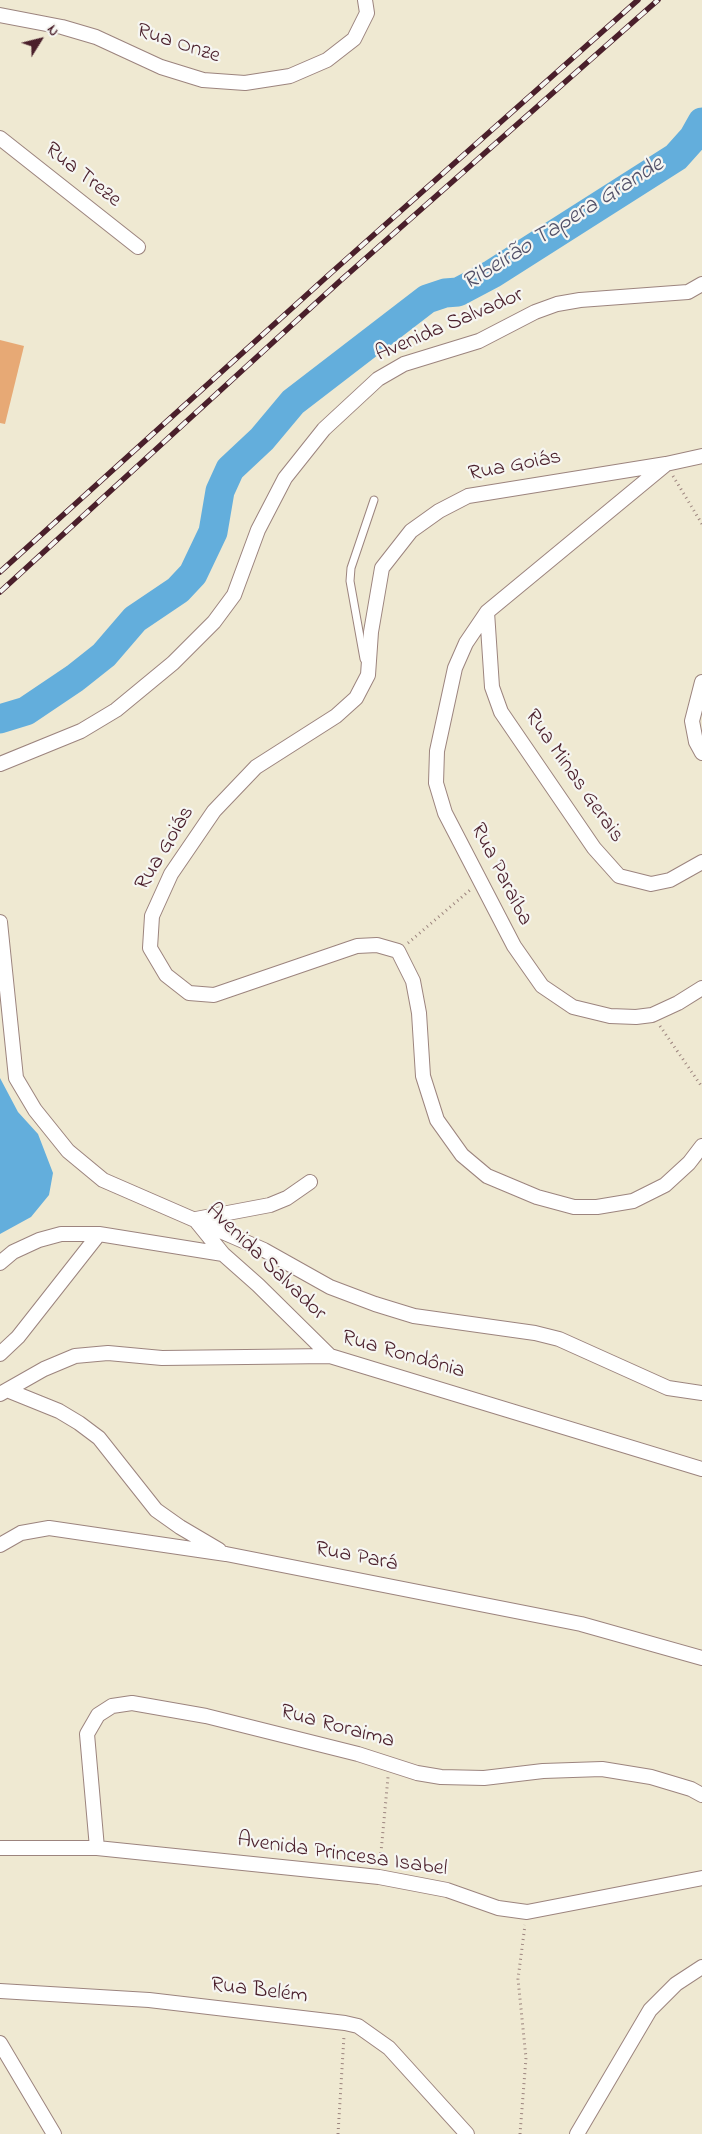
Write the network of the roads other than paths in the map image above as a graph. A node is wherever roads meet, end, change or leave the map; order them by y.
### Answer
1 (366, 0) edge
2 (0, 15) edge
3 (0, 138) edge
4 (138, 246) dead end
5 (702, 284) edge
6 (702, 456) edge
7 (666, 464) junction
8 (374, 500) dead end
9 (487, 612) junction
10 (368, 675) junction
11 (702, 682) edge
12 (697, 719) edge
13 (702, 753) edge
14 (0, 764) edge
15 (702, 862) edge
16 (0, 922) edge
17 (702, 988) edge
18 (702, 1146) edge
19 (310, 1182) dead end
20 (195, 1219) junction
21 (100, 1234) junction
22 (223, 1254) junction
23 (0, 1263) edge
24 (0, 1354) edge
25 (330, 1356) junction
26 (3, 1392) edge
27 (702, 1393) edge
28 (702, 1469) edge
29 (0, 1545) edge
30 (226, 1554) junction
31 (695, 1657) edge
32 (702, 1664) edge
33 (702, 1795) edge
34 (0, 1848) edge
35 (97, 1848) junction
36 (702, 1878) edge
37 (702, 1968) edge
38 (0, 1992) edge
39 (0, 2043) edge
40 (54, 2134) edge
41 (467, 2134) edge
42 (577, 2134) edge

1 - 2 street, Rua Onze
3 - 4 street, Rua Treze
5 - 14 street, Avenida Salvador
6 - 7 street
7 - 9 street, Rua Paraíba
7 - 10 street, Rua Goiás
8 - 10 lane
9 - 15 street, Rua Minas Gerais
9 - 17 street, Rua Paraíba
10 - 18 street, Rua Goiás
11 - 12 street
12 - 13 street
16 - 20 street, Avenida Salvador
19 - 20 street
20 - 22 street, Avenida Salvador
20 - 27 street
21 - 22 street
21 - 23 street
21 - 24 street
22 - 25 street, Avenida Salvador
25 - 26 street, Rua Rondônia
25 - 28 street, Rua Rondônia
26 - 30 street
29 - 30 street, Rua Pará
30 - 31 street, Rua Pará
31 - 32 street, Rua Pará
33 - 35 street, Rua Roraima
34 - 35 street, Avenida Princesa Isabel
35 - 36 street, Avenida Princesa Isabel
37 - 42 street
38 - 41 street, Rua Belém
39 - 40 street

